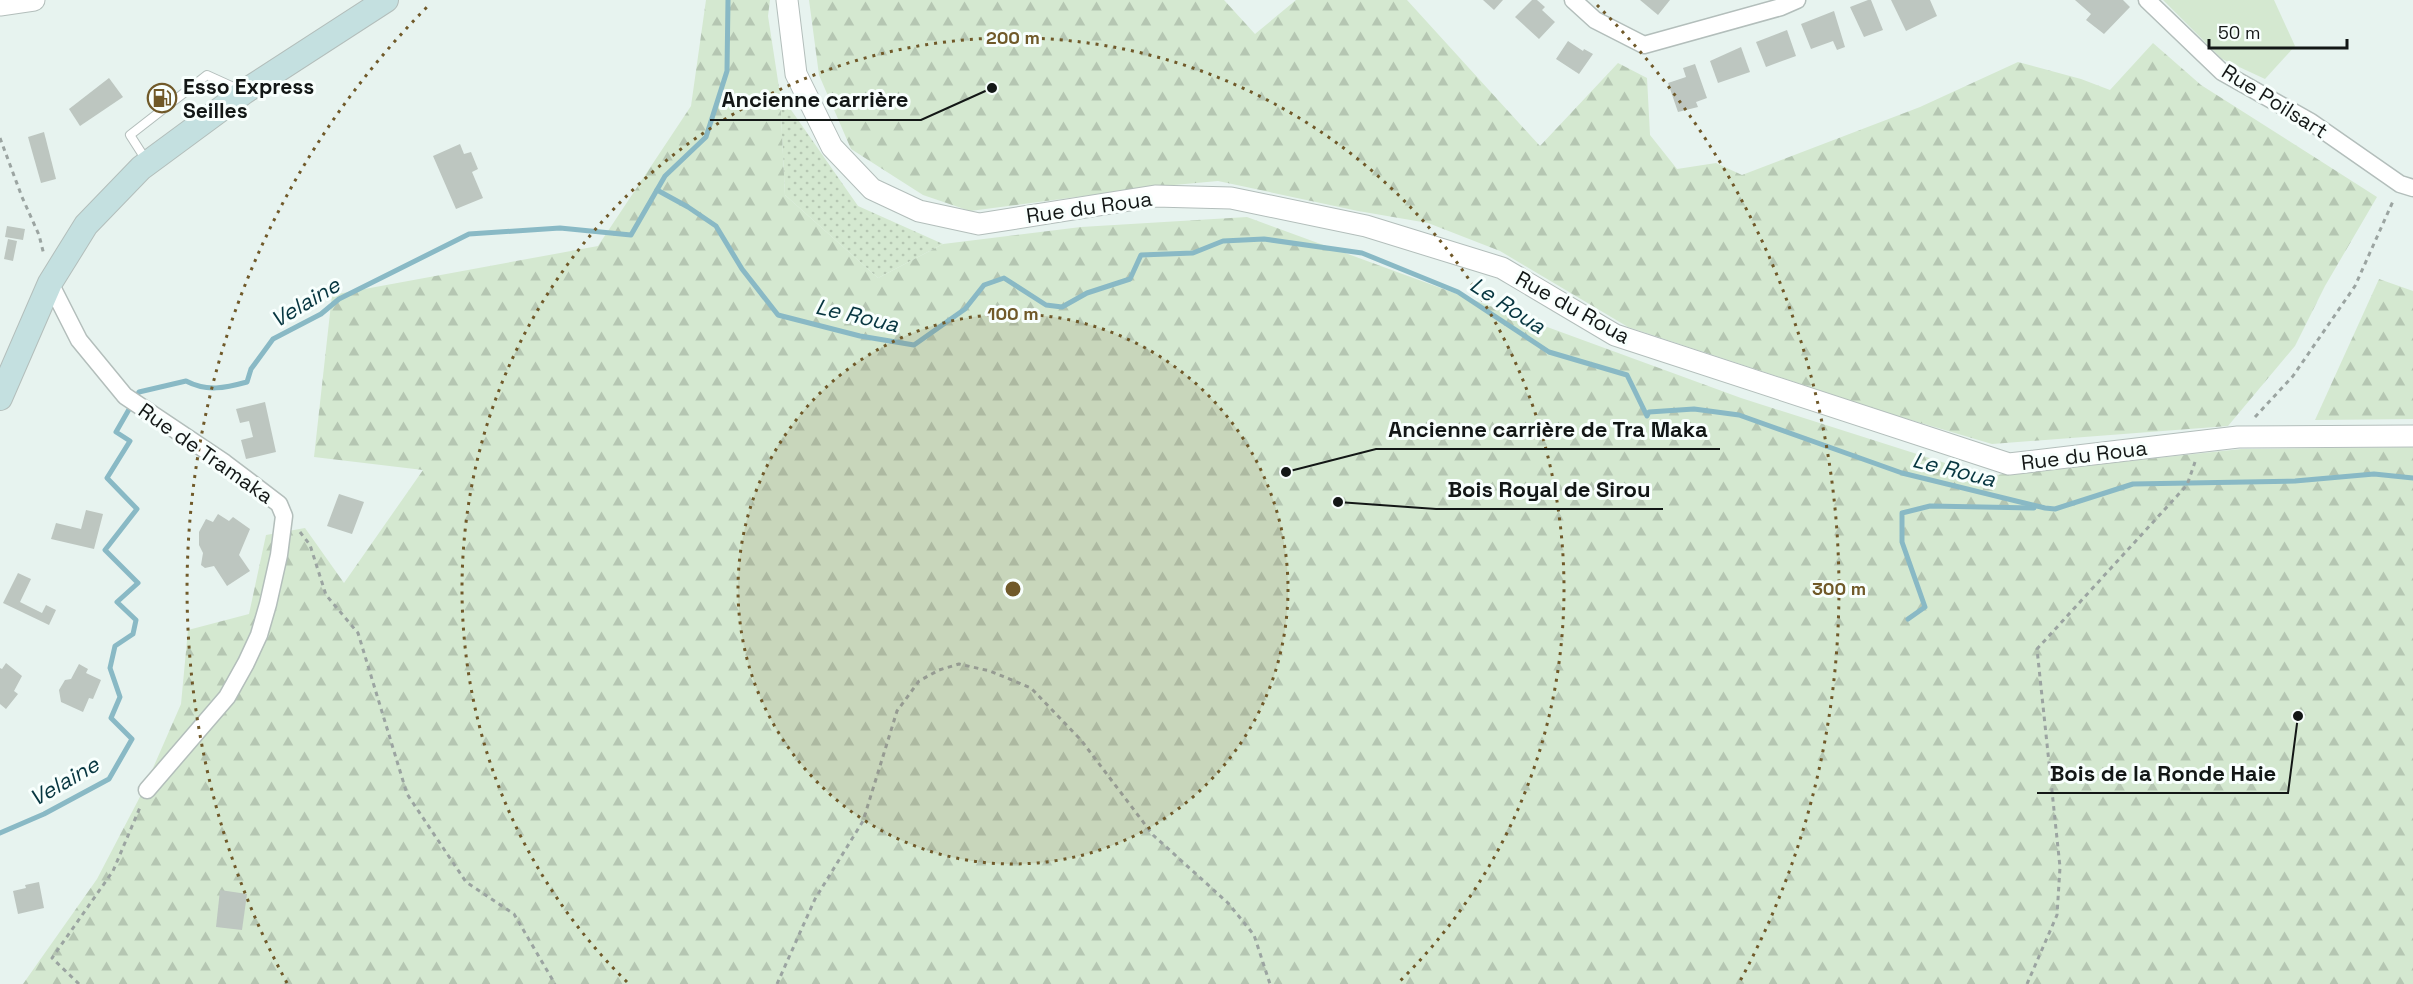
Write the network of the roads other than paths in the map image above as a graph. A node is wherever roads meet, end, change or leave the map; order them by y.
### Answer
1 (34, 0) edge
2 (386, 0) edge
3 (787, 0) edge
4 (1573, 0) edge
5 (1797, 0) edge
6 (2147, 0) edge
7 (0, 5) edge
8 (244, 92) junction
9 (148, 163) junction
10 (2407, 186) edge
11 (50, 283) junction
12 (0, 398) edge
13 (2413, 436) edge
14 (147, 790) road end

1 - 7 street
2 - 8 main road
3 - 13 street, Rue du Roua
4 - 5 street
6 - 10 street, Rue Poilsart
8 - 9 main road
8 - 9 lane
9 - 11 main road
11 - 12 main road
11 - 14 street, Rue de Tramaka

